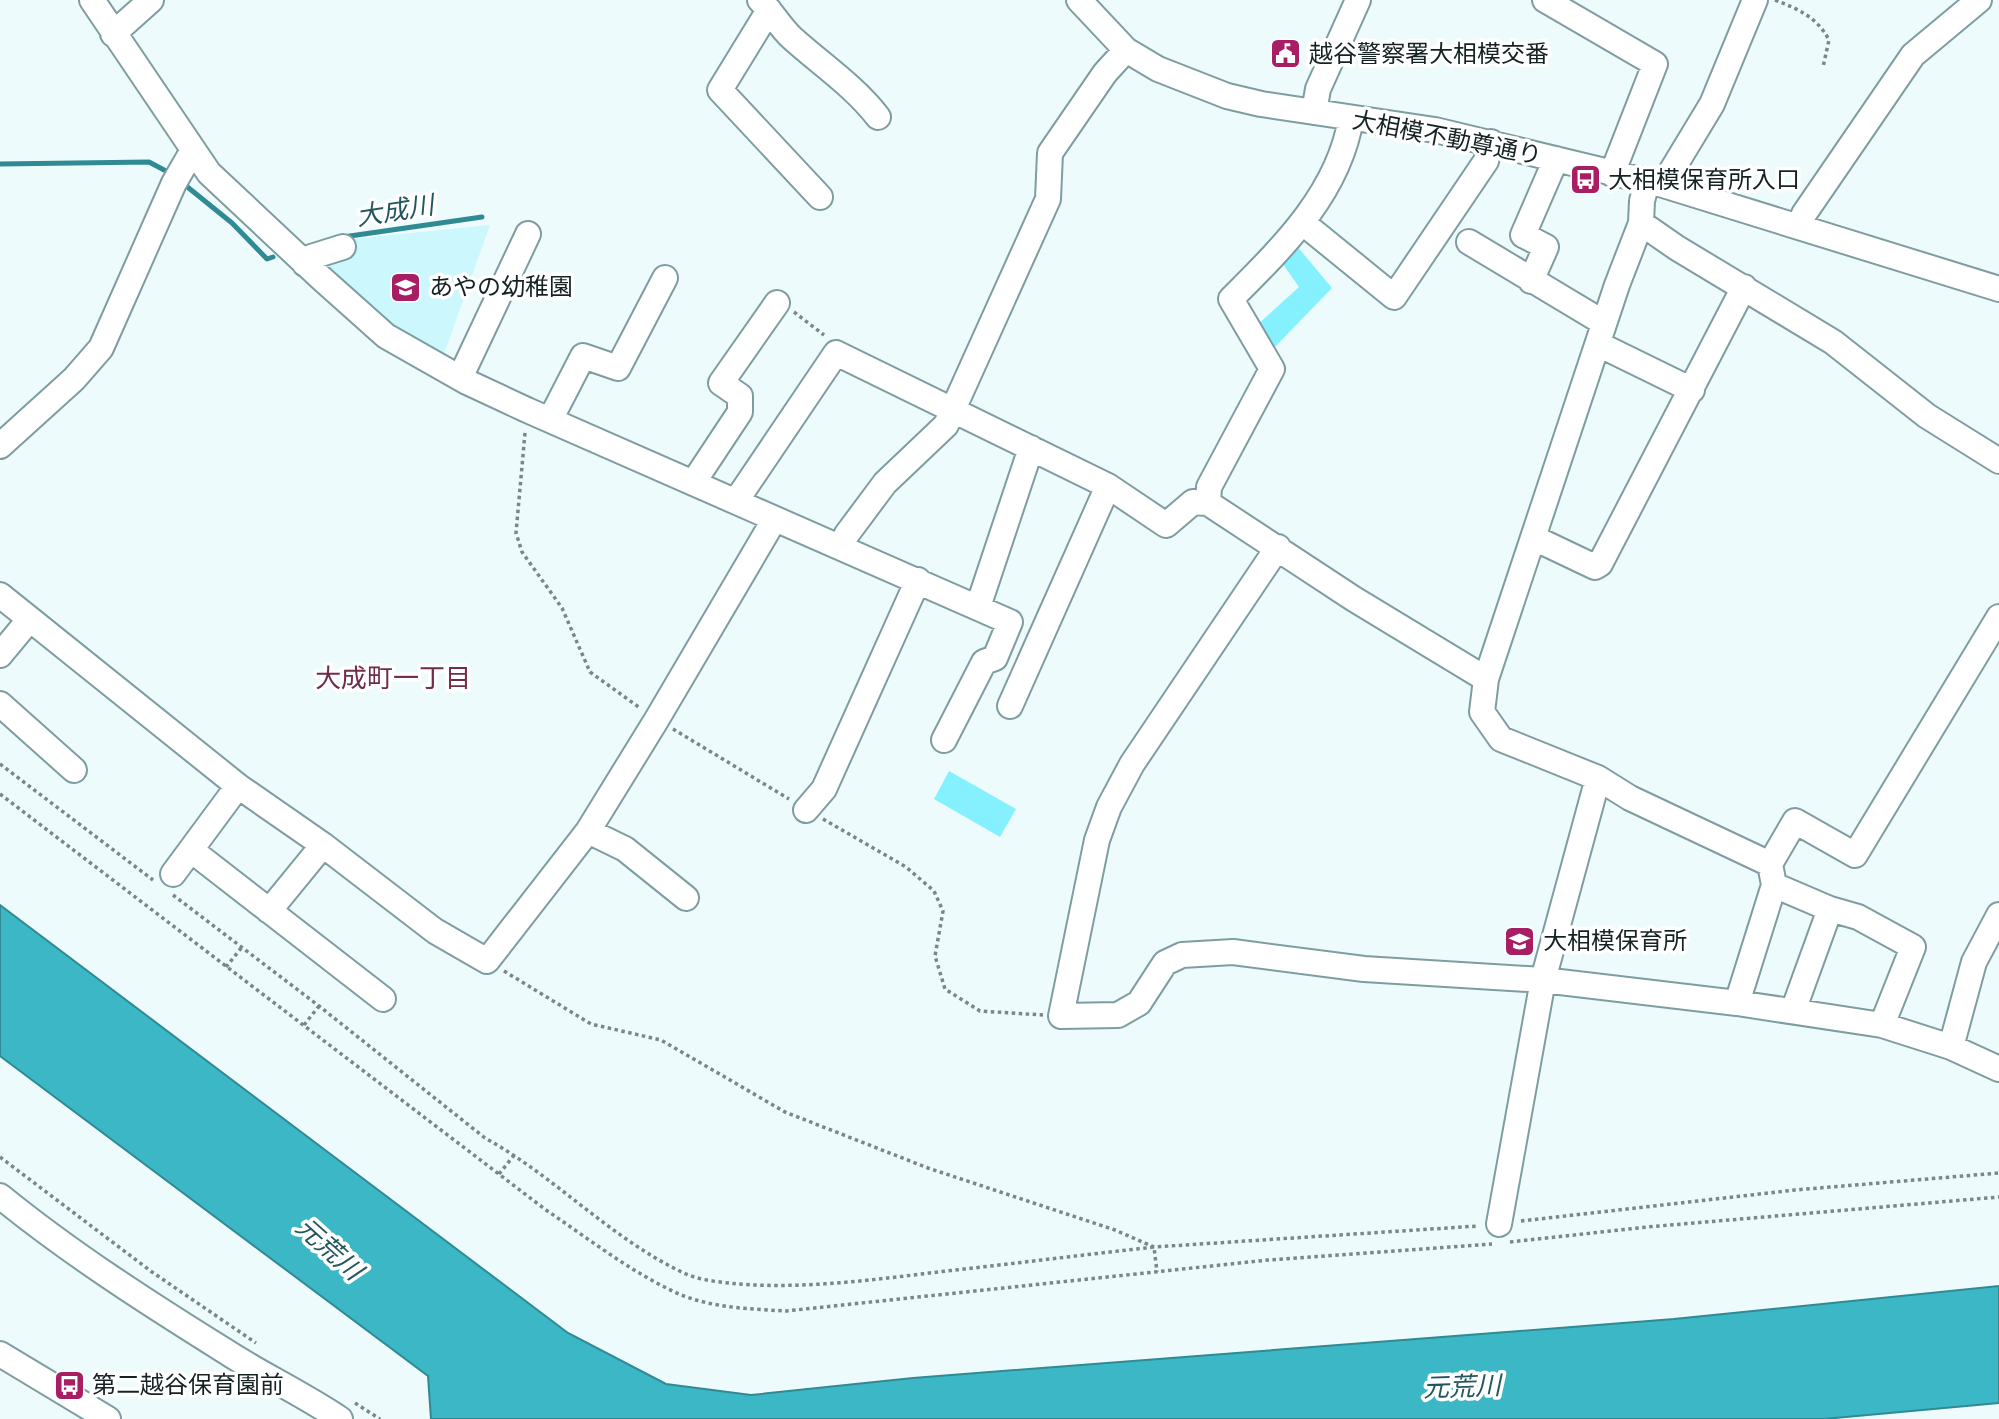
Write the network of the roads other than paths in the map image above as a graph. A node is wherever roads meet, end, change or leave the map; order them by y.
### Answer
1 (92, 0) edge
2 (150, 0) edge
3 (1079, 0) edge
4 (1358, 0) edge
5 (1545, 0) edge
6 (1755, 0) edge
7 (1979, 0) edge
8 (765, 5) edge
9 (113, 34) junction
10 (1126, 50) junction
11 (1314, 112) junction
12 (878, 117) dead end
13 (1351, 118) junction
14 (1491, 142) junction
15 (193, 150) junction
16 (1556, 159) junction
17 (1612, 174) junction
18 (1655, 184) junction
19 (820, 197) dead end
20 (1303, 223) junction
21 (1641, 223) junction
22 (1799, 227) junction
23 (528, 234) dead end
24 (1469, 242) dead end
25 (343, 247) dead end
26 (305, 264) junction
27 (665, 278) dead end
28 (1531, 281) junction
29 (1744, 287) junction
30 (1999, 289) edge
31 (777, 303) road end
32 (1601, 334) junction
33 (460, 378) junction
34 (1692, 390) junction
35 (953, 411) junction
36 (550, 419) junction
37 (0, 446) edge
38 (1031, 448) junction
39 (1999, 461) edge
40 (693, 483) junction
41 (1108, 486) junction
42 (736, 501) junction
43 (1208, 503) junction
44 (774, 520) junction
45 (1534, 538) junction
46 (840, 547) junction
47 (1278, 547) junction
48 (918, 580) junction
49 (0, 596) edge
50 (978, 607) junction
51 (1999, 617) edge
52 (29, 620) junction
53 (0, 655) edge
54 (1486, 679) junction
55 (0, 704) edge
56 (1010, 706) dead end
57 (944, 740) dead end
58 (74, 770) dead end
59 (1598, 778) junction
60 (238, 786) junction
61 (806, 810) road end
62 (588, 831) junction
63 (323, 845) junction
64 (191, 850) junction
65 (1772, 875) junction
66 (164, 881) road end
67 (686, 898) dead end
68 (1830, 909) junction
69 (269, 911) junction
70 (1999, 915) edge
71 (1543, 980) junction
72 (383, 999) dead end
73 (1737, 1003) junction
74 (1793, 1011) junction
75 (1881, 1025) junction
76 (1951, 1047) junction
77 (1999, 1069) edge
78 (0, 1196) edge
79 (1499, 1236) road end
80 (0, 1354) edge
81 (303, 1409) edge
82 (345, 1410) edge
83 (108, 1419) edge

1 - 9 street
2 - 9 street
3 - 10 street, 大相模不動尊通り
4 - 11 street
5 - 17 street
6 - 18 street
7 - 22 street
8 - 12 street
8 - 19 street
9 - 15 street
10 - 11 street, 大相模不動尊通り
10 - 35 street
11 - 13 street, 大相模不動尊通り
13 - 14 street, 大相模不動尊通り
13 - 20 street
14 - 16 street, 大相模不動尊通り
14 - 20 street
15 - 26 street
15 - 37 street
16 - 17 street, 大相模不動尊通り
16 - 28 street
17 - 18 street, 大相模不動尊通り
18 - 21 street
18 - 22 street, 大相模不動尊通り
20 - 43 street
21 - 29 street
21 - 32 street
22 - 30 street, 大相模不動尊通り
23 - 33 street
24 - 28 street
25 - 26 street
26 - 33 street
27 - 36 street
28 - 32 street
29 - 34 street
29 - 39 street
31 - 40 street
32 - 34 street
32 - 45 street
33 - 36 street
34 - 45 street
35 - 38 street
35 - 42 street
35 - 46 street
36 - 40 street
38 - 41 street
38 - 50 street
40 - 42 street
41 - 43 street
41 - 56 street
42 - 44 street
43 - 47 street
44 - 46 street
44 - 62 street
45 - 54 street
46 - 48 street
47 - 54 street
47 - 71 street
48 - 50 street
48 - 61 street
49 - 52 street
50 - 57 street
51 - 65 street
52 - 53 street
52 - 60 street
54 - 59 street
55 - 58 street
59 - 65 street
59 - 71 street
60 - 63 street
60 - 64 street
62 - 63 street
62 - 67 street
63 - 69 street
64 - 66 street
64 - 69 street
65 - 68 street
65 - 73 street
68 - 74 street
68 - 75 street
69 - 72 street
70 - 76 street
71 - 73 street
71 - 79 street
73 - 74 street
74 - 75 street
75 - 76 street
76 - 77 street
78 - 81 street
80 - 83 street
81 - 82 street

